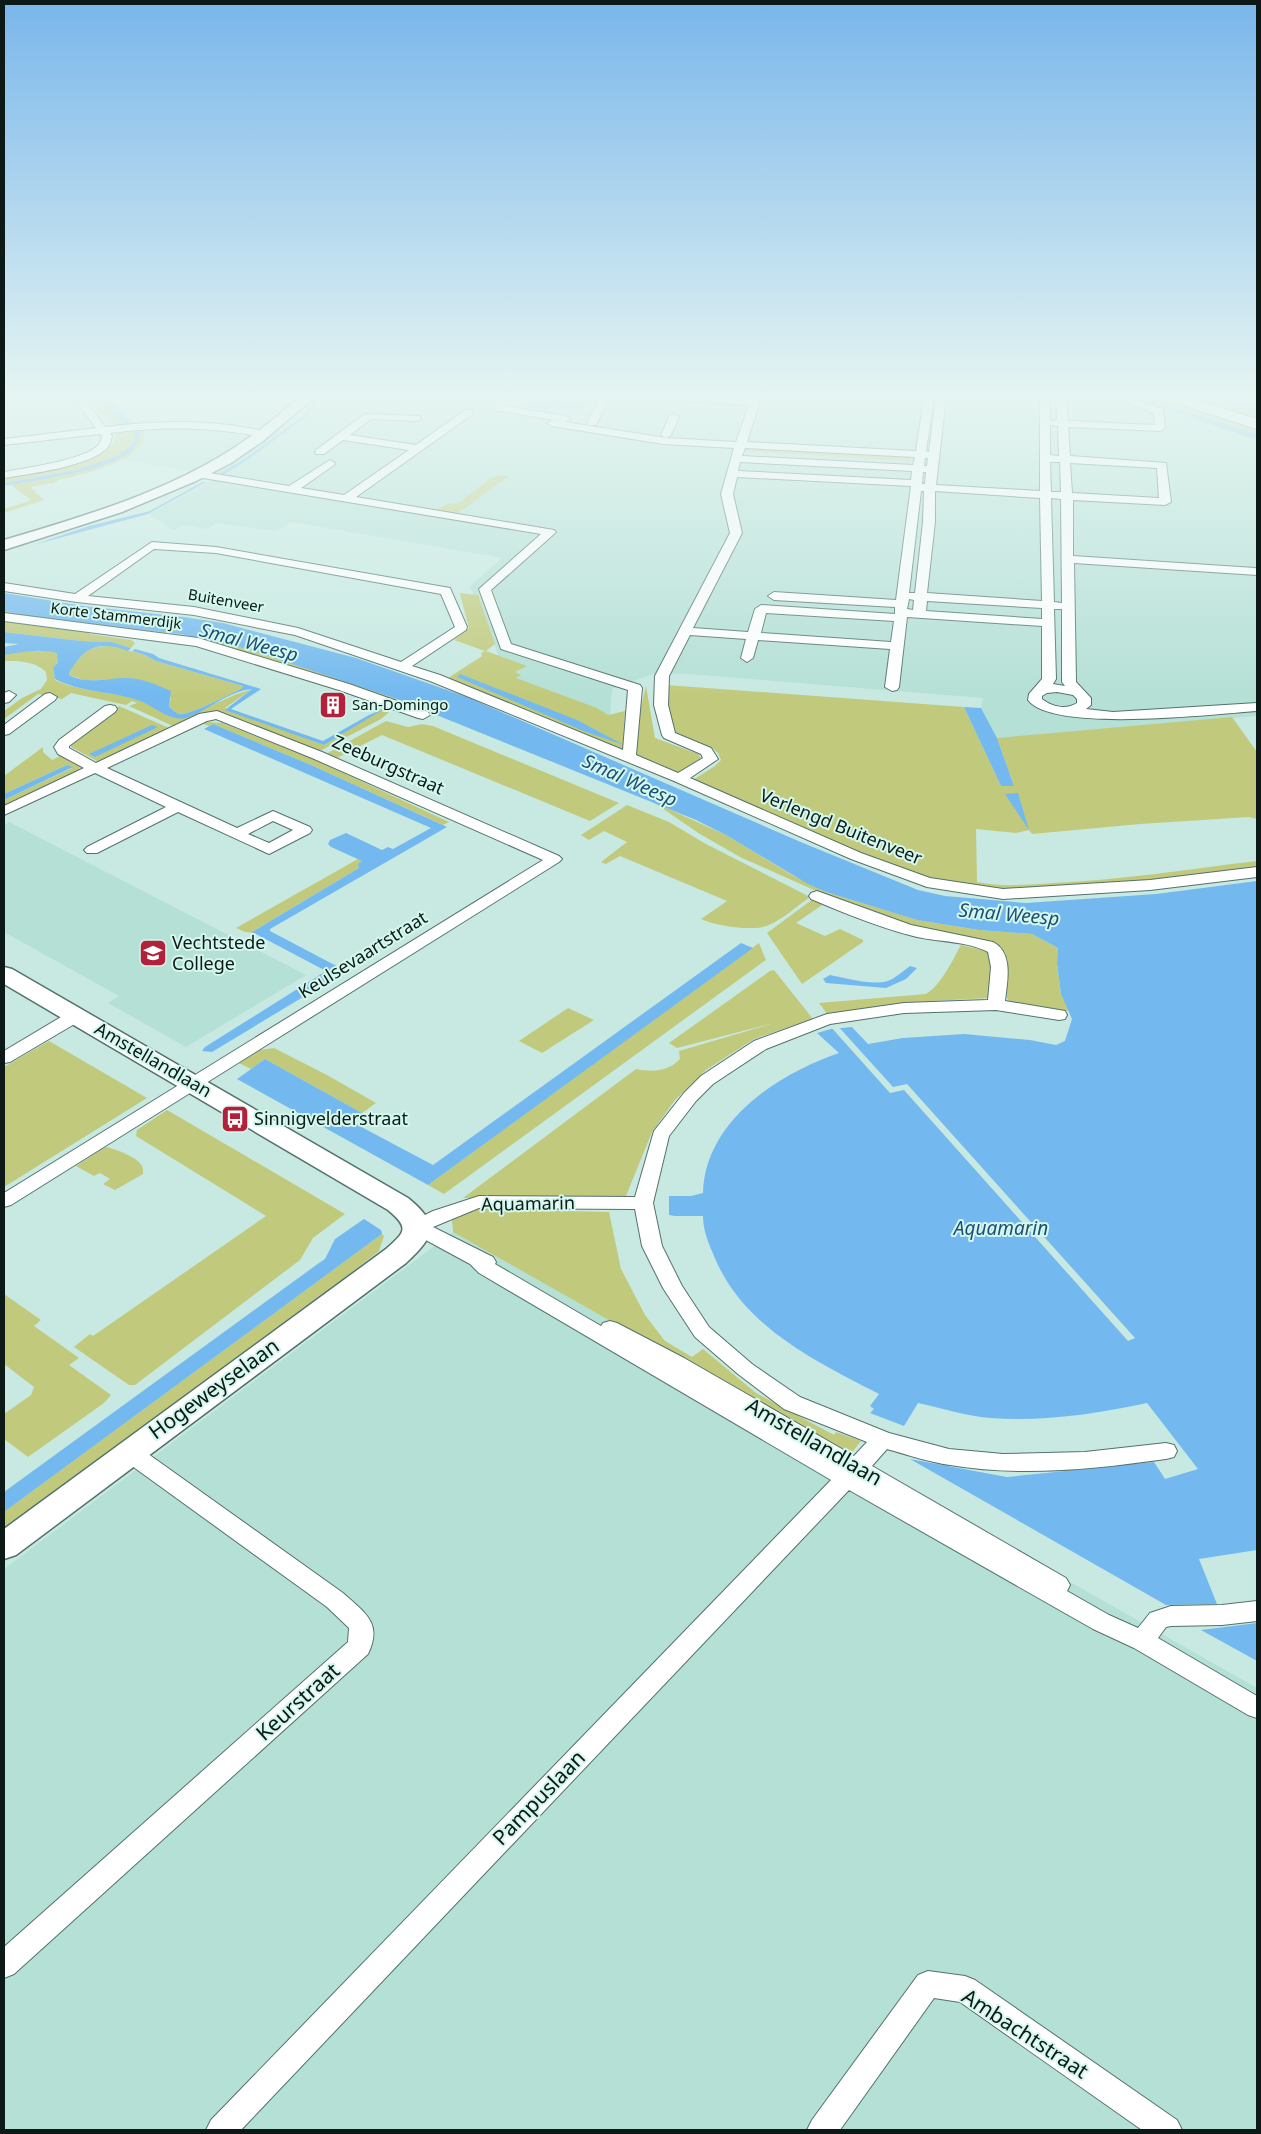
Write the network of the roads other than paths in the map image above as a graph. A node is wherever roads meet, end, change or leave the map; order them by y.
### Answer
1 (1067, 496) edge
2 (145, 497) edge
3 (338, 497) edge
4 (728, 497) edge
5 (915, 497) edge
6 (930, 497) edge
7 (1045, 497) edge
8 (1077, 497) edge
9 (1165, 497) edge
10 (347, 498) joint
11 (914, 502) junction
12 (930, 503) junction
13 (912, 521) junction
14 (929, 522) junction
15 (4, 545) edge
16 (909, 545) junction
17 (926, 546) junction
18 (1067, 559) junction
19 (1255, 572) dead end
20 (4, 587) edge
21 (774, 596) dead end
22 (921, 596) junction
23 (77, 598) junction
24 (1049, 605) junction
25 (1069, 607) junction
26 (901, 608) junction
27 (919, 614) junction
28 (4, 617) edge
29 (1049, 623) junction
30 (686, 631) junction
31 (753, 636) junction
32 (897, 646) junction
33 (747, 658) dead end
34 (402, 667) junction
35 (435, 678) joint
36 (892, 687) dead end
37 (1039, 691) junction
38 (1080, 695) junction
39 (50, 697) dead end
40 (1257, 707) edge
41 (110, 708) dead end
42 (1062, 711) junction
43 (1118, 714) junction
44 (424, 715) dead end
45 (4, 731) edge
46 (629, 758) junction
47 (94, 768) junction
48 (679, 778) junction
49 (177, 807) junction
50 (4, 811) edge
51 (237, 834) dead end
52 (92, 850) dead end
53 (554, 859) joint
54 (1257, 872) edge
55 (817, 896) dead end
56 (4, 974) edge
57 (996, 1005) junction
58 (77, 1015) junction
59 (1059, 1015) dead end
60 (4, 1058) edge
61 (193, 1083) junction
62 (4, 1201) edge
63 (643, 1203) junction
64 (418, 1227) junction
65 (883, 1440) junction
66 (1166, 1451) dead end
67 (129, 1452) junction
68 (852, 1472) junction
69 (4, 1546) edge
70 (1257, 1611) edge
71 (1142, 1641) junction
72 (1257, 1708) edge
73 (4, 1965) edge
74 (221, 2130) edge
75 (822, 2130) edge
76 (1167, 2130) edge

1 - 18 street
2 - 15 main road
3 - 10 street
4 - 30 street
5 - 11 street
6 - 12 street
7 - 24 street
8 - 9 street
10 - 46 street
11 - 12 street
11 - 13 street
12 - 14 street
13 - 14 street
13 - 16 street
14 - 17 street
16 - 17 street
16 - 26 street
17 - 22 street
18 - 19 street
18 - 25 street
20 - 23 street, Buitenveer
21 - 26 street
22 - 24 street
22 - 26 street
22 - 27 street
23 - 34 street, Buitenveer
23 - 34 street
24 - 25 street
24 - 29 street
25 - 38 street
26 - 27 street
26 - 31 street
26 - 32 street
27 - 29 street
28 - 44 street, Korte Stammerdijk
29 - 37 street
30 - 31 street
30 - 48 street
31 - 32 street
31 - 33 street
32 - 36 street
34 - 35 street, Buitenveer
35 - 46 street, Verlengd Buitenveer
37 - 38 street
37 - 42 street
38 - 42 street
38 - 43 street
39 - 45 street
40 - 43 street
41 - 47 street
42 - 43 street
46 - 48 street, Verlengd Buitenveer
47 - 49 street
47 - 50 street
47 - 53 street, Zeeburgstraat
48 - 54 street, Verlengd Buitenveer
49 - 51 street
49 - 52 street
53 - 61 street, Keulsevaartstraat
55 - 57 street
56 - 58 main road, Amstellandlaan
57 - 59 street
57 - 63 street
58 - 60 street
58 - 61 main road, Amstellandlaan
61 - 62 street
61 - 64 main road, Amstellandlaan
63 - 64 street, Aquamarin
63 - 65 street
64 - 67 main road, Hogeweyselaan
64 - 68 street, Amstellandlaan
65 - 66 street
65 - 68 street
67 - 69 main road, Hogeweyselaan
67 - 73 street, Keurstraat
68 - 71 street, Amstellandlaan
68 - 74 street, Pampuslaan
70 - 71 street
71 - 72 street, Amstellandlaan
75 - 76 street, Ambachtstraat

